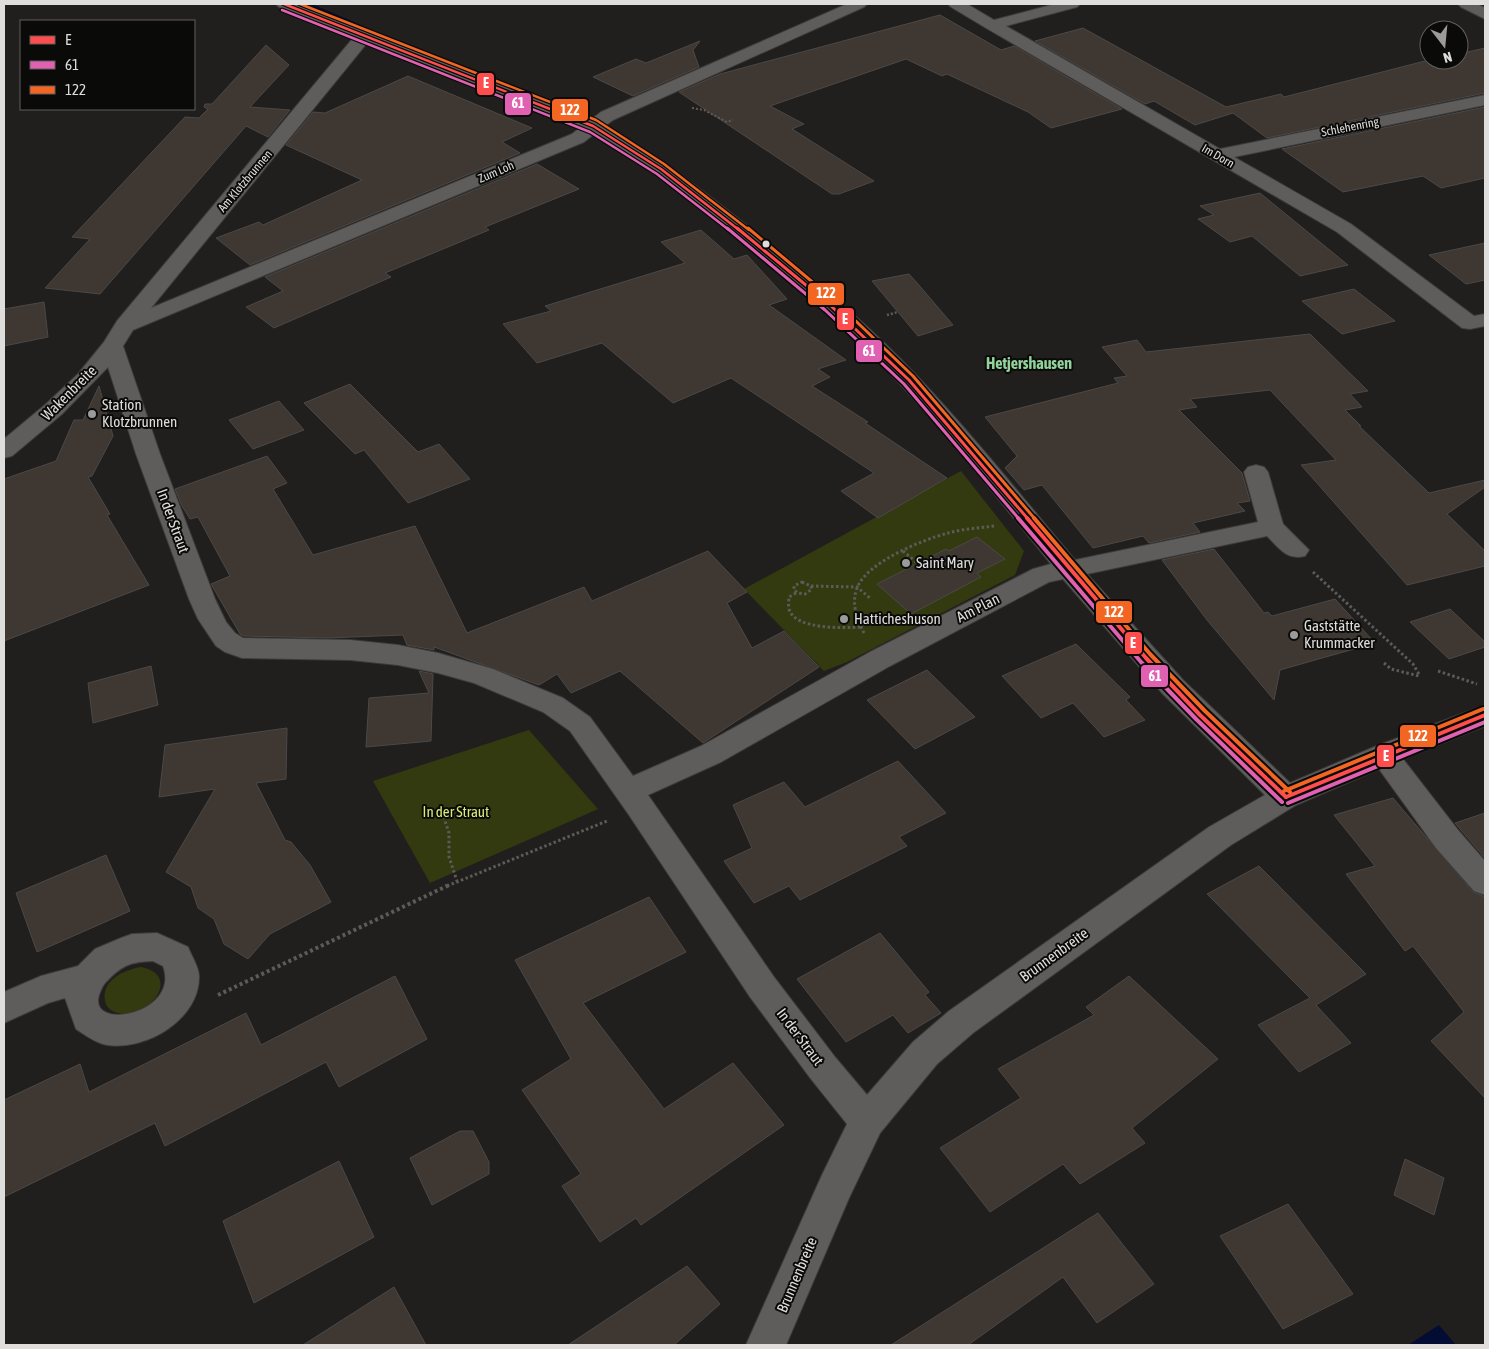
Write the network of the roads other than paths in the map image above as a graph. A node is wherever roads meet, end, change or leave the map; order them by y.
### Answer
1 (284, 4) edge
2 (859, 4) edge
3 (956, 4) edge
4 (1072, 4) edge
5 (1466, 4) edge
6 (1485, 14) edge
7 (992, 25) junction
8 (364, 36) junction
9 (1485, 100) edge
10 (593, 126) junction
11 (1216, 155) junction
12 (1478, 322) edge
13 (119, 337) junction
14 (4, 451) edge
15 (1256, 472) dead end
16 (1272, 527) junction
17 (1296, 550) road end
18 (1068, 569) junction
19 (1485, 715) edge
20 (1384, 755) junction
21 (1286, 797) junction
22 (634, 799) junction
23 (1485, 882) edge
24 (88, 978) junction
25 (4, 1008) edge
26 (867, 1120) junction
27 (766, 1345) edge

1 - 8 street
2 - 10 street, Zum Loh
3 - 7 street, Im Dorn
4 - 7 street
5 - 6 street
7 - 11 street, Im Dorn
8 - 10 street
8 - 13 street, Am Klotzbrunnen
9 - 11 street, Schlehenring
10 - 13 street, Zum Loh
10 - 18 street
11 - 12 street, Im Dorn
13 - 14 street, Wakenbreite
13 - 22 street, In der Straut
15 - 16 street
16 - 17 street
16 - 18 street, Am Plan
18 - 21 street
18 - 22 street, Am Plan
19 - 20 street, Brunnenbreite
20 - 21 street, Brunnenbreite
20 - 23 street
21 - 26 street, Brunnenbreite
22 - 26 street, In der Straut
24 - 24 street
24 - 25 street
26 - 27 street, Brunnenbreite

